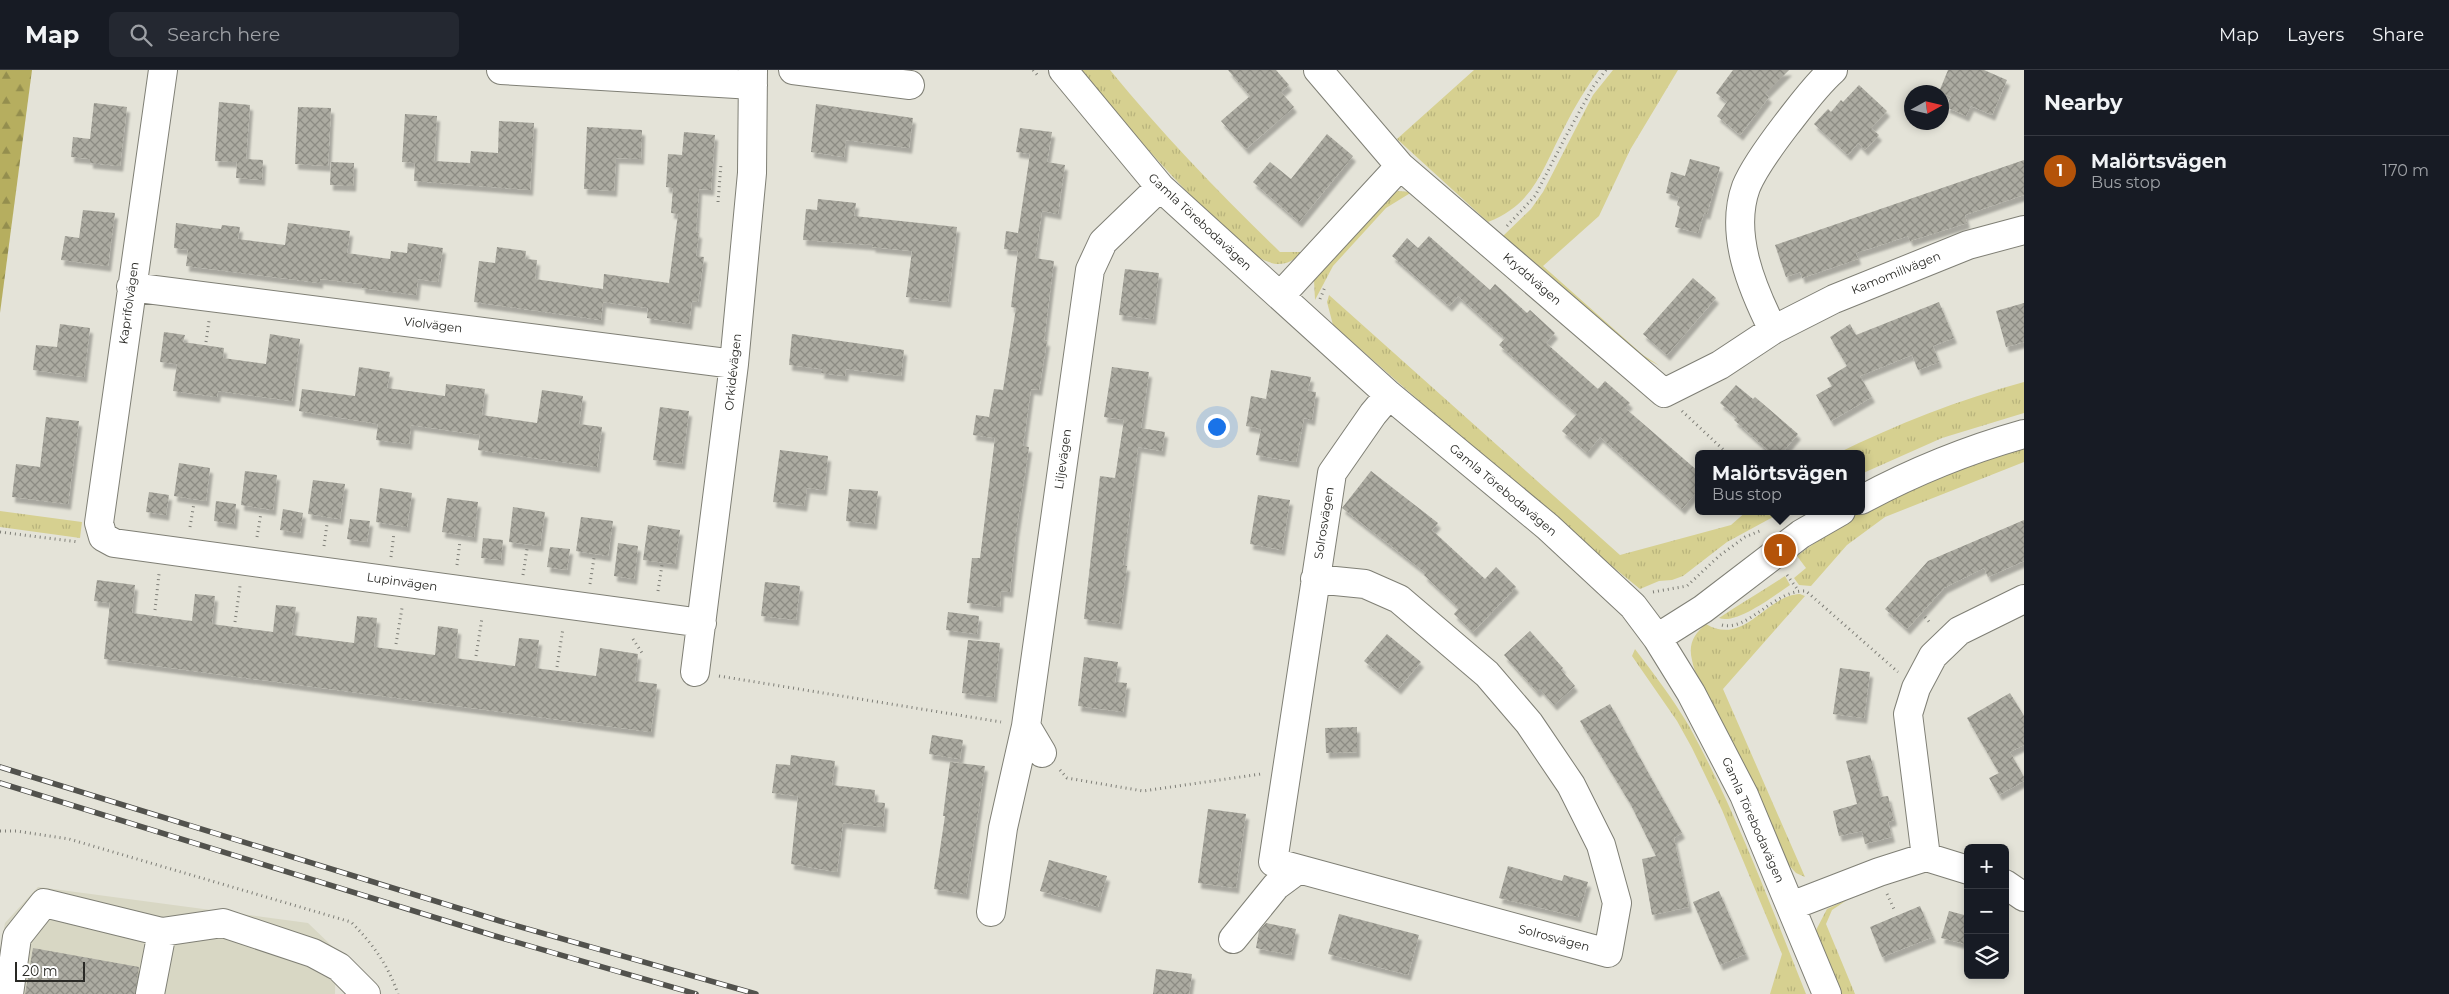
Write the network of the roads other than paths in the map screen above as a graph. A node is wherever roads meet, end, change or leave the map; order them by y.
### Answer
1 (163, 70) edge
2 (501, 70) edge
3 (793, 70) edge
4 (1063, 70) edge
5 (1318, 70) edge
6 (1833, 70) edge
7 (753, 78) edge
8 (910, 85) dead end
9 (1400, 166) junction
10 (1160, 186) junction
11 (2024, 230) edge
12 (131, 287) junction
13 (1280, 296) junction
14 (1773, 330) junction
15 (734, 364) junction
16 (1664, 393) joint
17 (1389, 395) junction
18 (2024, 434) edge
19 (1865, 498) edge
20 (1834, 515) edge
21 (103, 537) joint
22 (1315, 579) junction
23 (2024, 599) edge
24 (702, 623) junction
25 (1658, 638) junction
26 (695, 672) road end
27 (1026, 726) junction
28 (1042, 753) road end
29 (1926, 857) junction
30 (1299, 869) junction
31 (1964, 869) edge
32 (2009, 887) edge
33 (2024, 897) edge
34 (1791, 906) junction
35 (991, 912) dead end
36 (162, 932) junction
37 (1233, 939) dead end
38 (359, 991) edge
39 (9, 994) edge
40 (150, 994) edge
41 (1827, 994) edge

1 - 12 street, Kaprifolvägen
2 - 7 street
3 - 8 street
4 - 10 street, Gamla Törebodavägen
5 - 9 street, Kryddvägen
6 - 14 street
7 - 15 street, Orkidévägen
9 - 13 street
9 - 16 street, Kryddvägen
10 - 13 street, Gamla Törebodavägen
10 - 27 street, Liljevägen
11 - 14 street, Kamomillvägen
12 - 15 street, Violvägen
12 - 21 street, Kaprifolvägen
13 - 17 street, Gamla Törebodavägen
14 - 16 street, Kamomillvägen
15 - 24 street, Orkidévägen
17 - 22 street, Solrosvägen
17 - 25 street, Gamla Törebodavägen
18 - 19 street
20 - 25 street
21 - 24 street, Lupinvägen
22 - 30 street, Solrosvägen
22 - 30 street, Solrosvägen
23 - 29 street
24 - 26 street, Orkidévägen
25 - 34 street, Gamla Törebodavägen
27 - 28 street
27 - 35 street, Liljevägen
29 - 31 street
29 - 34 street
30 - 37 street
32 - 33 street
34 - 41 street, Gamla Törebodavägen
36 - 38 street
36 - 39 street
36 - 40 street

